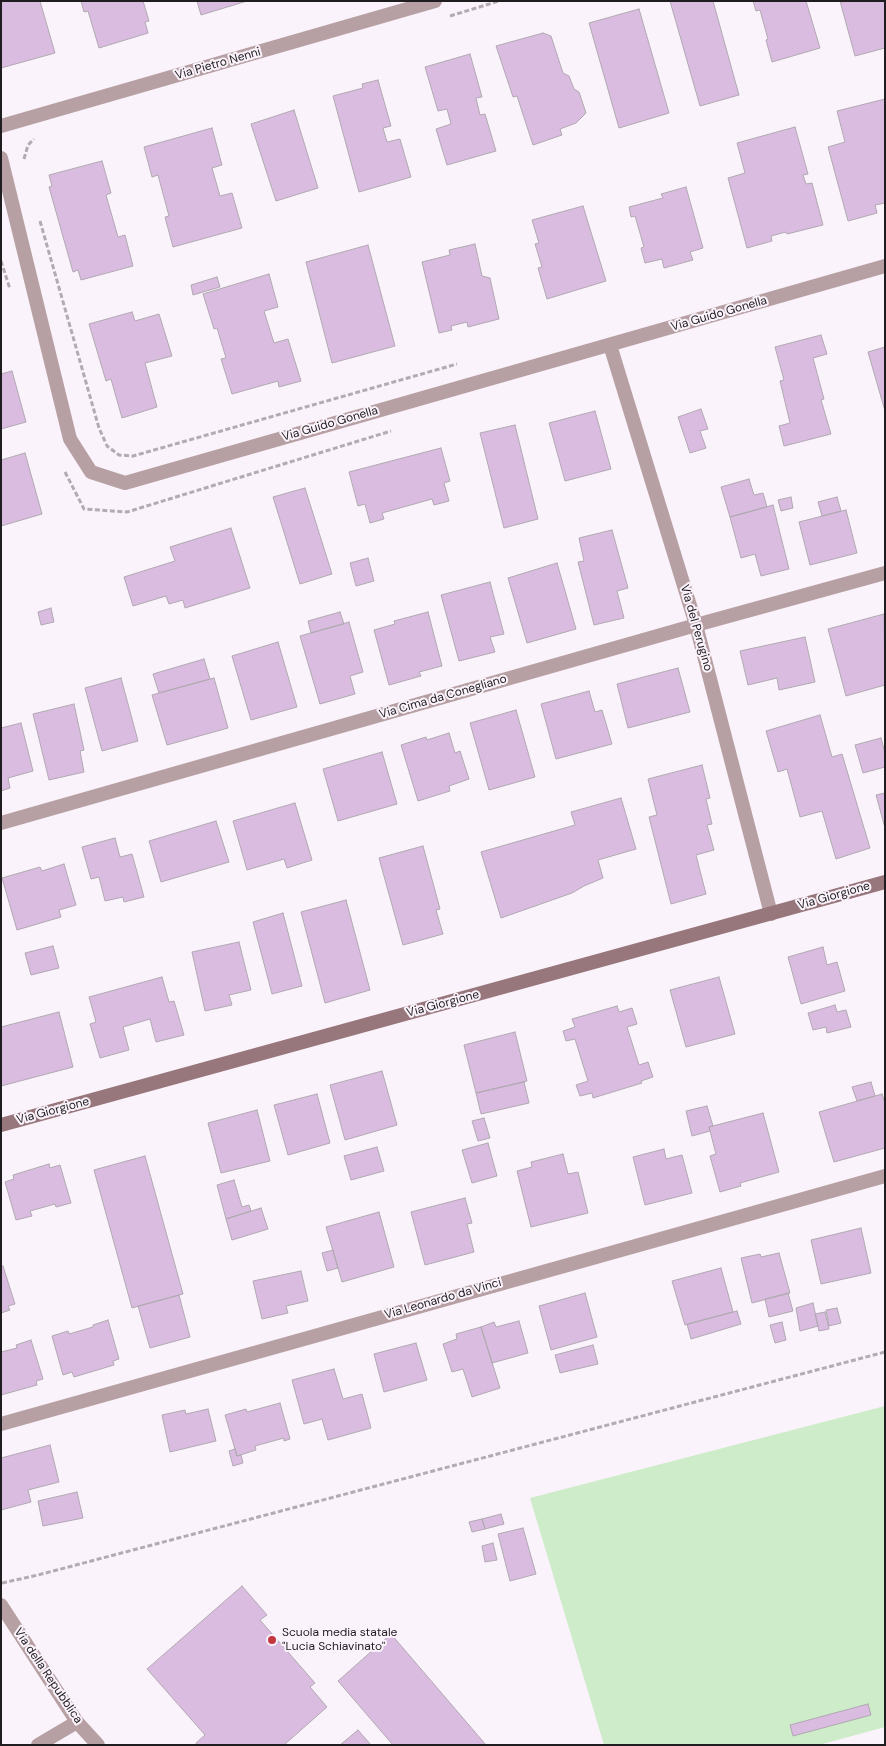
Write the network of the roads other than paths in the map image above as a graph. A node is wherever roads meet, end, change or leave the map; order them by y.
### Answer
1 (435, 1) edge
2 (420, 3) edge
3 (1, 126) edge
4 (1, 158) edge
5 (885, 266) edge
6 (610, 345) junction
7 (885, 573) edge
8 (696, 625) junction
9 (1, 823) edge
10 (885, 882) edge
11 (771, 914) junction
12 (1, 1125) edge
13 (885, 1176) edge
14 (1, 1424) edge
15 (1, 1605) edge
16 (77, 1722) junction
17 (38, 1745) edge
18 (98, 1745) edge

1 - 2 street, Via Pietro Nenni
2 - 3 street, Via Pietro Nenni
4 - 6 street, Via Guido Gonella
5 - 6 street, Via Guido Gonella
6 - 8 street, Via del Perugino
7 - 8 street, Via Cima da Conegliano
8 - 9 street, Via Cima da Conegliano
8 - 11 street, Via del Perugino
10 - 11 main road, Via Giorgione
11 - 12 main road, Via Giorgione
13 - 14 street, Via Leonardo da Vinci
15 - 16 street, Via della Repubblica
16 - 17 street
16 - 18 street, Via della Repubblica

